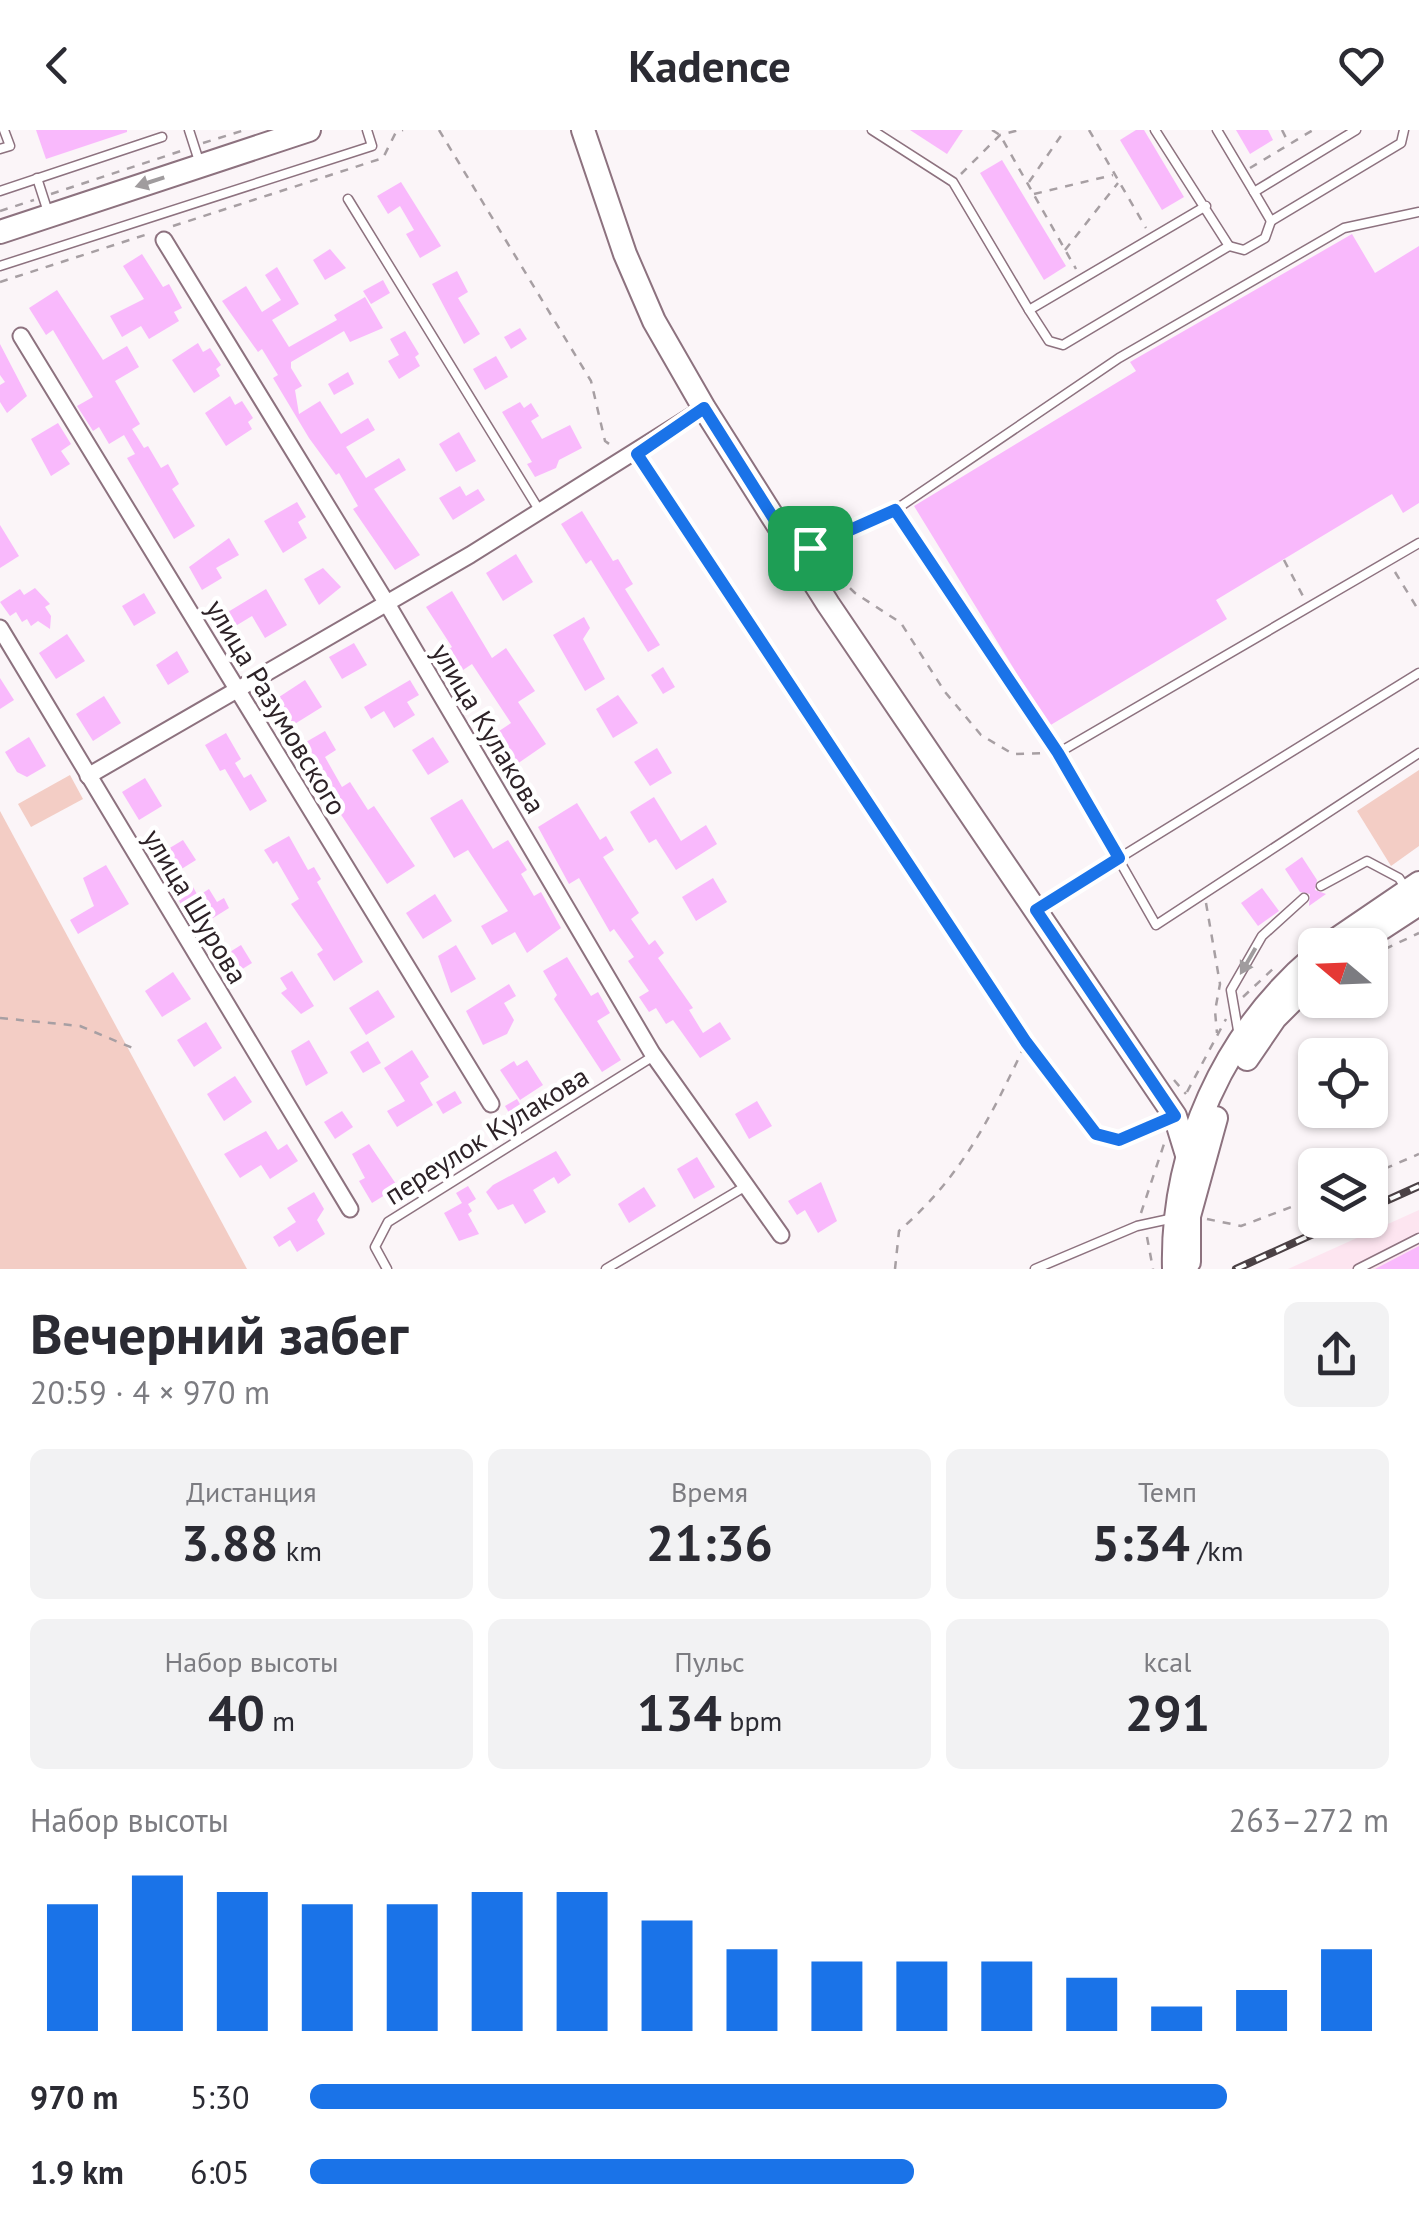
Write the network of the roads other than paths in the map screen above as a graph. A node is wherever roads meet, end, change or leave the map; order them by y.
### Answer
1 (4, 130) edge
2 (189, 130) edge
3 (309, 130) edge
4 (366, 130) edge
5 (582, 130) edge
6 (872, 130) edge
7 (1155, 130) edge
8 (1216, 130) edge
9 (1356, 130) edge
10 (1404, 130) edge
11 (162, 137) dead end
12 (0, 149) edge
13 (197, 156) junction
14 (37, 178) junction
15 (0, 190) edge
16 (1254, 192) junction
17 (348, 199) dead end
18 (46, 206) junction
19 (1206, 206) junction
20 (1419, 212) edge
21 (1272, 222) junction
22 (0, 232) edge
23 (164, 240) dead end
24 (1229, 246) junction
25 (0, 266) edge
26 (1029, 310) junction
27 (21, 336) dead end
28 (704, 408) junction
29 (895, 510) junction
30 (541, 513) junction
31 (1419, 543) edge
32 (803, 551) junction
33 (386, 602) junction
34 (0, 628) edge
35 (1419, 673) edge
36 (237, 690) junction
37 (1419, 752) edge
38 (1058, 753) junction
39 (88, 776) junction
40 (1119, 858) junction
41 (1321, 886) dead end
42 (1415, 893) edge
43 (1304, 898) dead end
44 (1036, 910) junction
45 (1356, 928) edge
46 (1375, 928) edge
47 (1298, 973) edge
48 (1298, 995) edge
49 (1229, 1037) junction
50 (652, 1057) dead end
51 (1217, 1084) junction
52 (491, 1104) dead end
53 (1175, 1116) junction
54 (1187, 1155) junction
55 (746, 1186) junction
56 (350, 1209) dead end
57 (1181, 1216) junction
58 (781, 1235) dead end
59 (1419, 1238) edge
60 (387, 1269) edge
61 (606, 1269) edge
62 (1035, 1269) edge
63 (1174, 1269) edge
64 (1189, 1269) edge
65 (1358, 1269) edge

1 - 12 lane
2 - 13 lane
3 - 13 street
4 - 25 lane
5 - 28 street
6 - 26 lane
7 - 19 lane
8 - 16 lane
9 - 16 lane
10 - 21 lane
11 - 14 lane
13 -> 18 street
14 - 15 lane
14 - 18 lane
16 - 21 lane
17 - 30 lane
18 - 22 street
19 - 24 lane
19 - 26 lane
20 - 29 lane
21 - 24 lane
23 - 33 street, улица Кулакова
24 - 26 lane
27 - 36 street, улица Разумовского
28 - 30 street
28 - 32 street
29 - 32 lane
29 - 38 lane
30 - 33 street
31 - 38 lane
32 - 44 street
33 - 36 street
33 - 55 street, улица Кулакова
34 - 39 street, улица Шурова
35 - 40 lane
36 - 39 street
36 - 52 street, улица Разумовского
37 - 40 lane
38 - 40 lane
39 - 56 street, улица Шурова
40 - 44 lane
41 - 42 lane
42 - 45 street
42 - 46 street
43 -> 49 lane
44 - 53 street
47 - 49 street
48 - 57 street
49 - 51 street
50 - 60 lane, переулок Кулакова
51 - 53 street
51 - 54 street
53 - 54 street
54 - 57 street
55 - 58 street, улица Кулакова
55 - 61 lane
57 - 62 lane
57 - 63 street
57 - 64 street
59 - 65 lane

